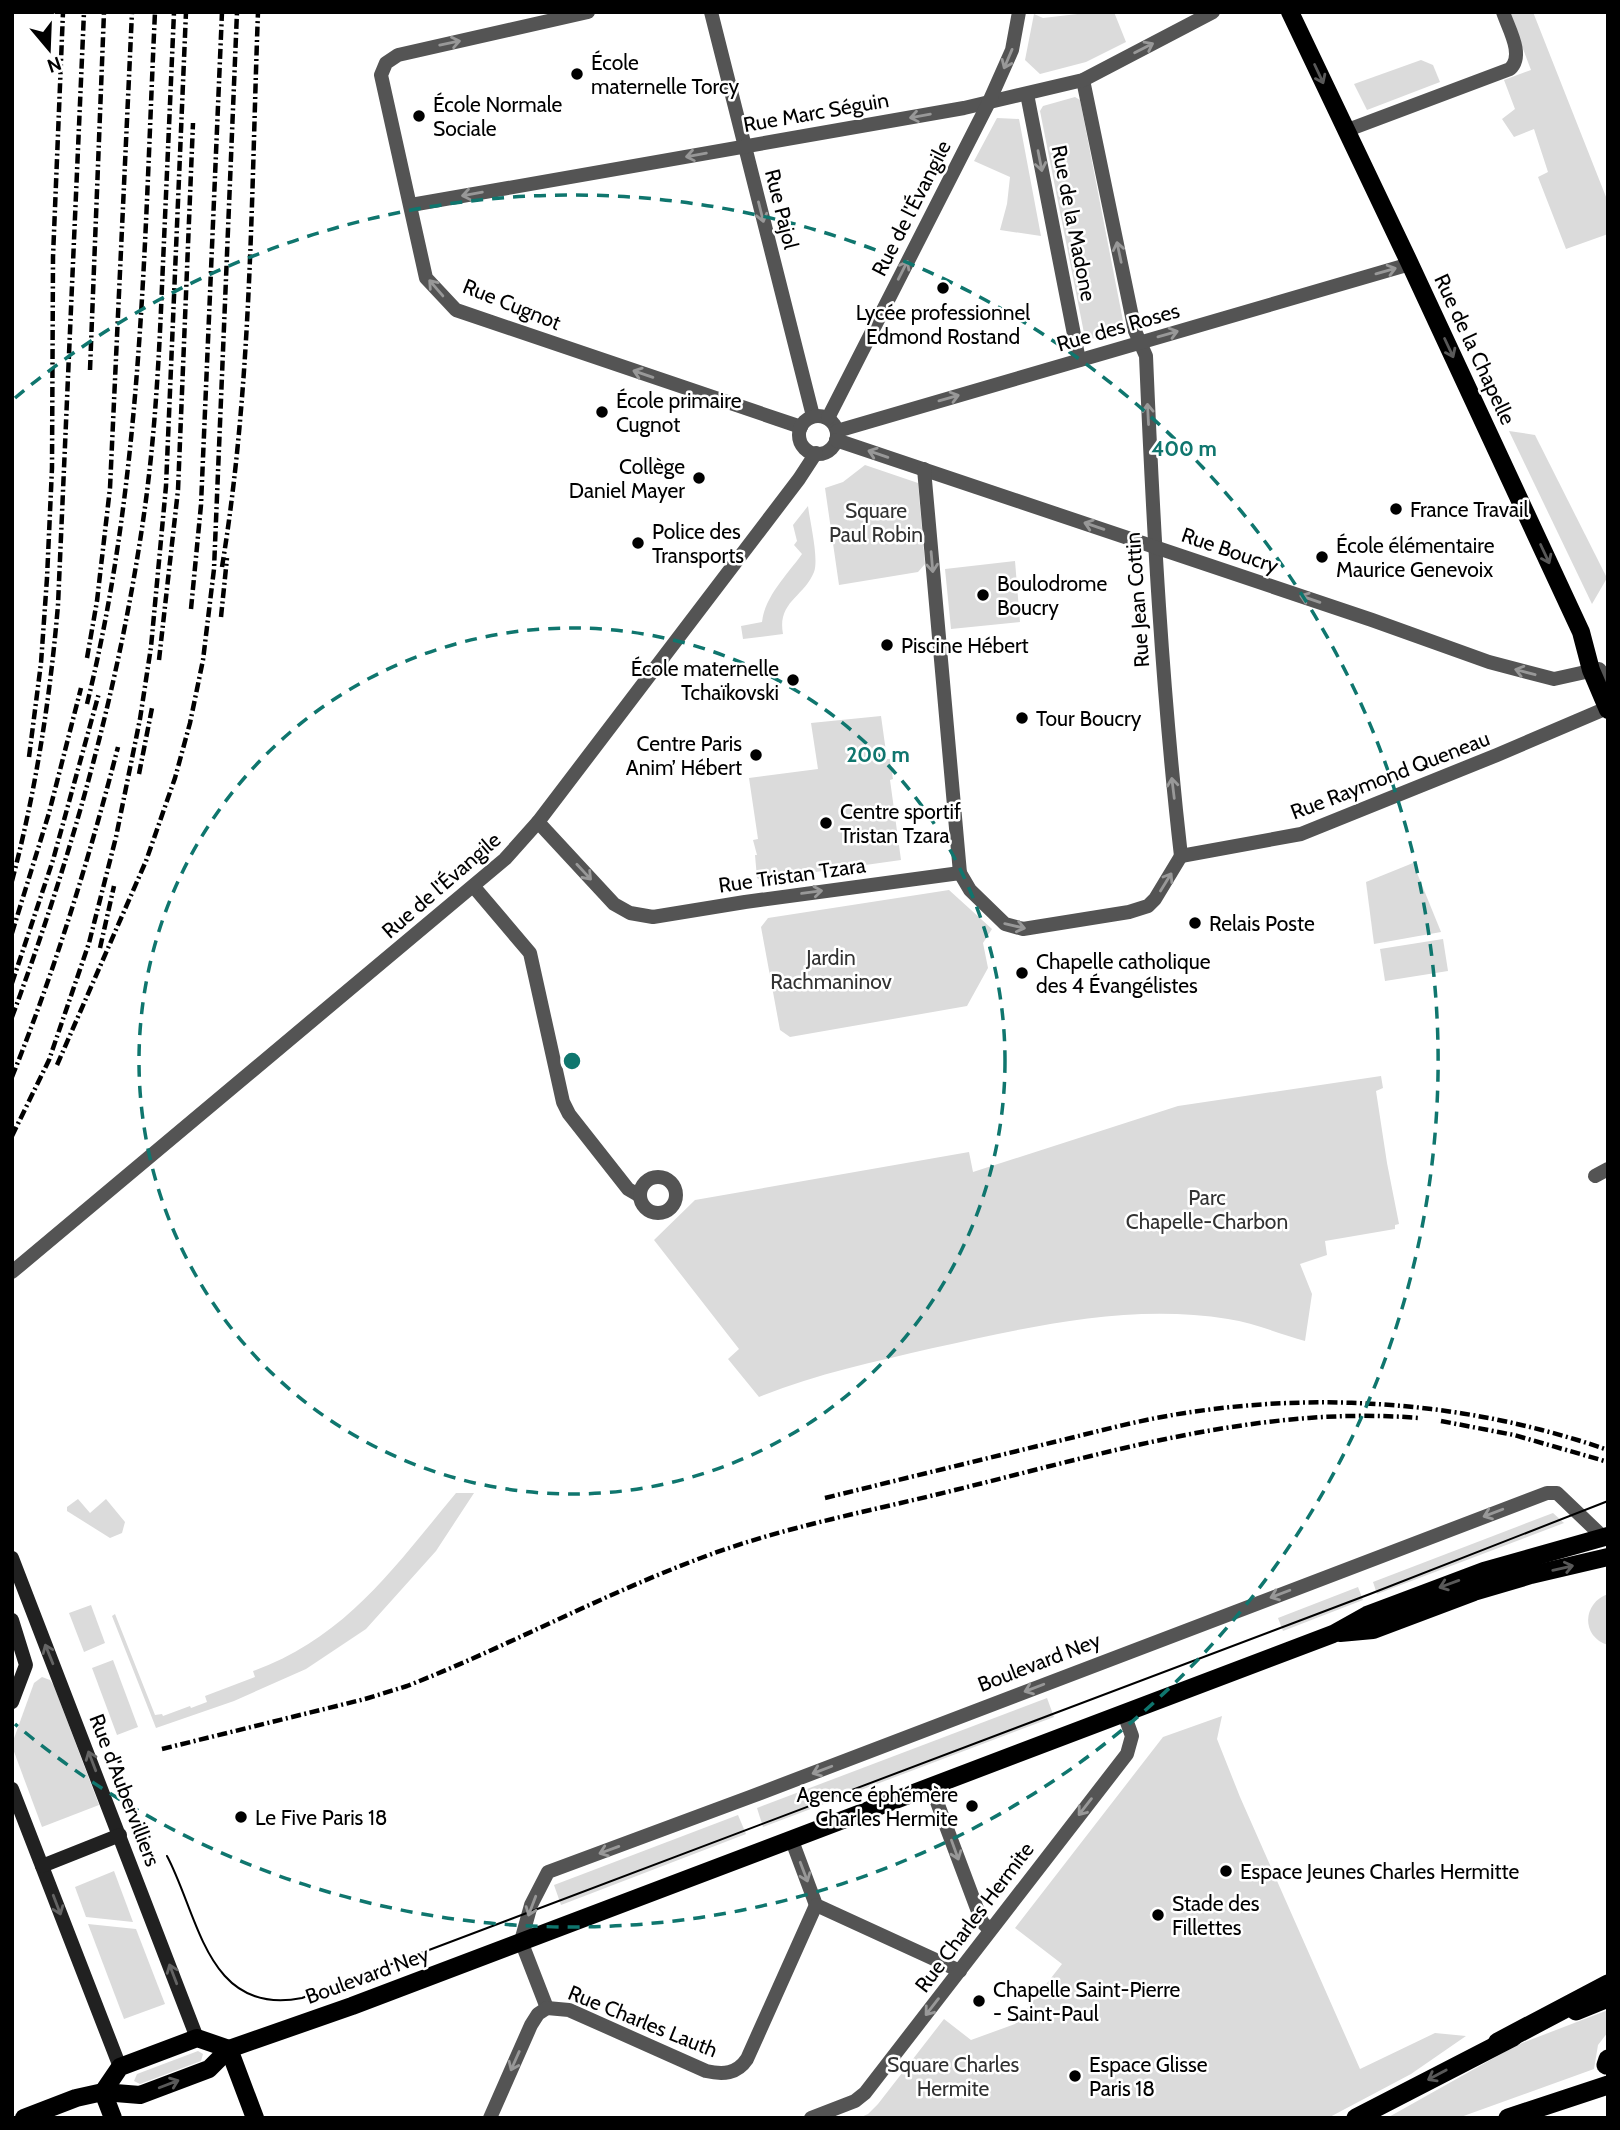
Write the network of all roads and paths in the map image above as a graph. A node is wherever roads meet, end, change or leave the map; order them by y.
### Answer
1 (588, 12) edge
2 (711, 12) edge
3 (1019, 12) edge
4 (1213, 12) edge
5 (1290, 12) edge
6 (1503, 12) edge
7 (1083, 80) junction
8 (1027, 94) junction
9 (988, 104) junction
10 (1345, 131) junction
11 (744, 146) junction
12 (411, 205) junction
13 (1410, 264) junction
14 (1140, 343) junction
15 (1079, 360) junction
16 (820, 417) junction
17 (801, 428) junction
18 (836, 435) junction
19 (816, 453) junction
20 (924, 469) junction
21 (1155, 547) junction
22 (1601, 673) edge
23 (1607, 707) edge
24 (538, 822) junction
25 (1181, 856) junction
26 (960, 873) junction
27 (474, 887) junction
28 (640, 1196) dead end
29 (12, 1272) edge
30 (1605, 1536) edge
31 (1608, 1557) edge
32 (12, 1558) edge
33 (12, 1620) edge
34 (1333, 1634) junction
35 (12, 1702) edge
36 (1124, 1714) junction
37 (931, 1786) junction
38 (12, 1789) edge
39 (120, 1835) junction
40 (791, 1838) junction
41 (42, 1866) junction
42 (816, 1905) junction
43 (990, 1930) junction
44 (521, 1941) junction
45 (960, 1971) junction
46 (1608, 1984) edge
47 (1608, 1998) edge
48 (547, 2008) junction
49 (197, 2038) junction
50 (1498, 2043) junction
51 (229, 2049) junction
52 (120, 2067) junction
53 (1608, 2085) edge
54 (103, 2092) junction
55 (24, 2118) edge
56 (113, 2118) edge
57 (255, 2118) edge
58 (490, 2118) edge
59 (811, 2118) edge
60 (1356, 2118) edge
61 (1508, 2118) edge

12 -> 1 street, Rue Cugnot
2 - 11 street, Rue Pajol
3 -> 9 street, Rue de l'Évangile
7 -> 4 street, Rue Marc Séguin
5 -> 10 main road, Rue de la Chapelle
6 - 10 street
7 - 8 street, Rue Marc Séguin
14 -> 7 street, Rue de la Madone
8 - 9 street, Rue Marc Séguin
8 -> 15 street, Rue de la Madone
9 -> 11 street, Rue Marc Séguin
16 -> 9 street, Rue de l'Évangile
10 - 13 main road, Rue de la Chapelle
11 -> 12 street, Rue Marc Séguin
11 -> 16 street, Rue Pajol
17 -> 12 street, Rue Cugnot
14 -> 13 street, Rue des Roses
13 -> 22 main road, Rue de la Chapelle
14 - 15 street, Rue des Roses
21 -> 14 street, Rue Jean Cottin
18 -> 15 street, Rue des Roses
16 - 17 street
16 - 18 street
17 - 19 street
18 - 19 street
20 -> 18 street, Rue Boucry
19 - 24 street, Rue de l'Évangile
21 -> 20 street, Rue Boucry
20 -> 26 street
22 -> 21 street, Rue Boucry
25 -> 21 street, Rue Jean Cottin
22 - 23 main road, Rue de la Chapelle
23 - 25 street, Rue Raymond Queneau
24 -> 26 street, Rue Tristan Tzara
24 - 27 street, Rue de l'Évangile
26 -> 25 street
27 - 28 street
27 - 29 street, Rue de l'Évangile
30 -> 34 main road, Boulevard Ney
30 -> 44 street, Boulevard Ney
34 -> 31 main road, Boulevard Ney
39 -> 32 main road, Rue d'Aubervilliers
33 - 35 main road
34 - 36 main road, Boulevard Ney
36 - 37 main road, Boulevard Ney
36 -> 43 street, Rue Charles Hermite
37 - 40 main road, Boulevard Ney
37 -> 43 street
38 - 41 main road
39 - 41 main road
49 -> 39 main road, Rue d'Aubervilliers
40 -> 42 street
40 - 44 main road, Boulevard Ney
41 -> 52 main road
42 - 45 street
42 - 48 street, Rue Charles Lauth
43 - 45 street, Rue Charles Hermite
44 - 48 street, Rue Charles Lauth
44 - 51 main road, Boulevard Ney
45 -> 59 street, Rue Charles Hermite
46 - 50 highway
47 - 50 highway
48 -> 58 street
49 - 51 main road
49 - 52 main road
50 -> 60 highway
54 -> 51 main road
51 - 57 main road
52 - 54 main road
53 - 61 highway
54 - 55 main road
54 - 56 main road

